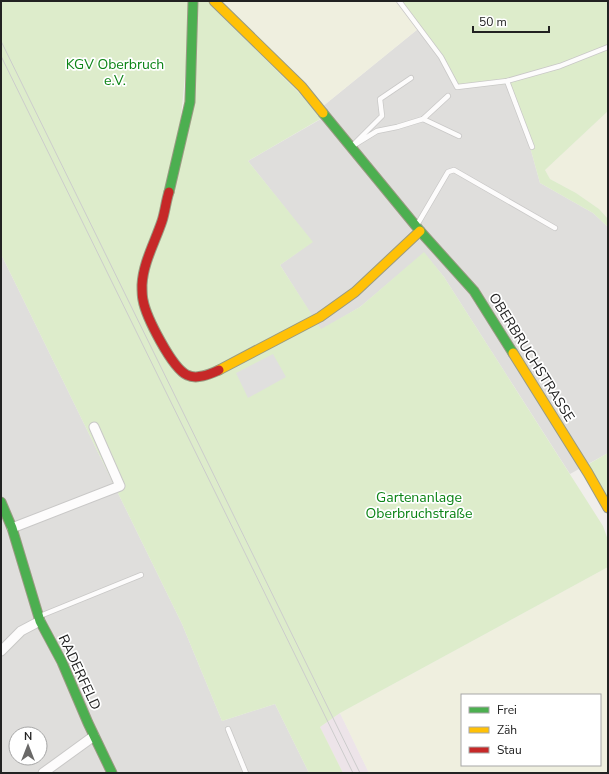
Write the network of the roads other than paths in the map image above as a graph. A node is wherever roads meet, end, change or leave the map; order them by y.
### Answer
1 (193, 1) edge
2 (214, 1) edge
3 (399, 1) edge
4 (608, 47) edge
5 (411, 78) dead end
6 (507, 81) junction
7 (448, 96) dead end
8 (423, 119) junction
9 (459, 136) dead end
10 (351, 147) junction
11 (532, 147) dead end
12 (554, 228) dead end
13 (418, 229) junction
14 (94, 427) dead end
15 (1, 502) edge
16 (608, 508) edge
17 (12, 528) junction
18 (141, 575) dead end
19 (39, 619) junction
20 (1, 651) edge
21 (228, 729) dead end
22 (94, 736) junction
23 (43, 773) edge
24 (112, 773) edge
25 (246, 773) edge

1 - 13 street
2 - 10 street, OBERBRUCHSTRASSE
3 - 6 lane
4 - 6 lane
5 - 10 lane
6 - 11 lane
7 - 8 lane
8 - 9 lane
8 - 10 lane
10 - 13 street, OBERBRUCHSTRASSE
12 - 13 lane
13 - 16 street, OBERBRUCHSTRASSE
14 - 17 street
15 - 17 street, RADERFELD
17 - 19 street, RADERFELD
18 - 19 lane
19 - 20 street
19 - 22 street, RADERFELD
21 - 25 lane
22 - 23 street
22 - 24 street, RADERFELD

